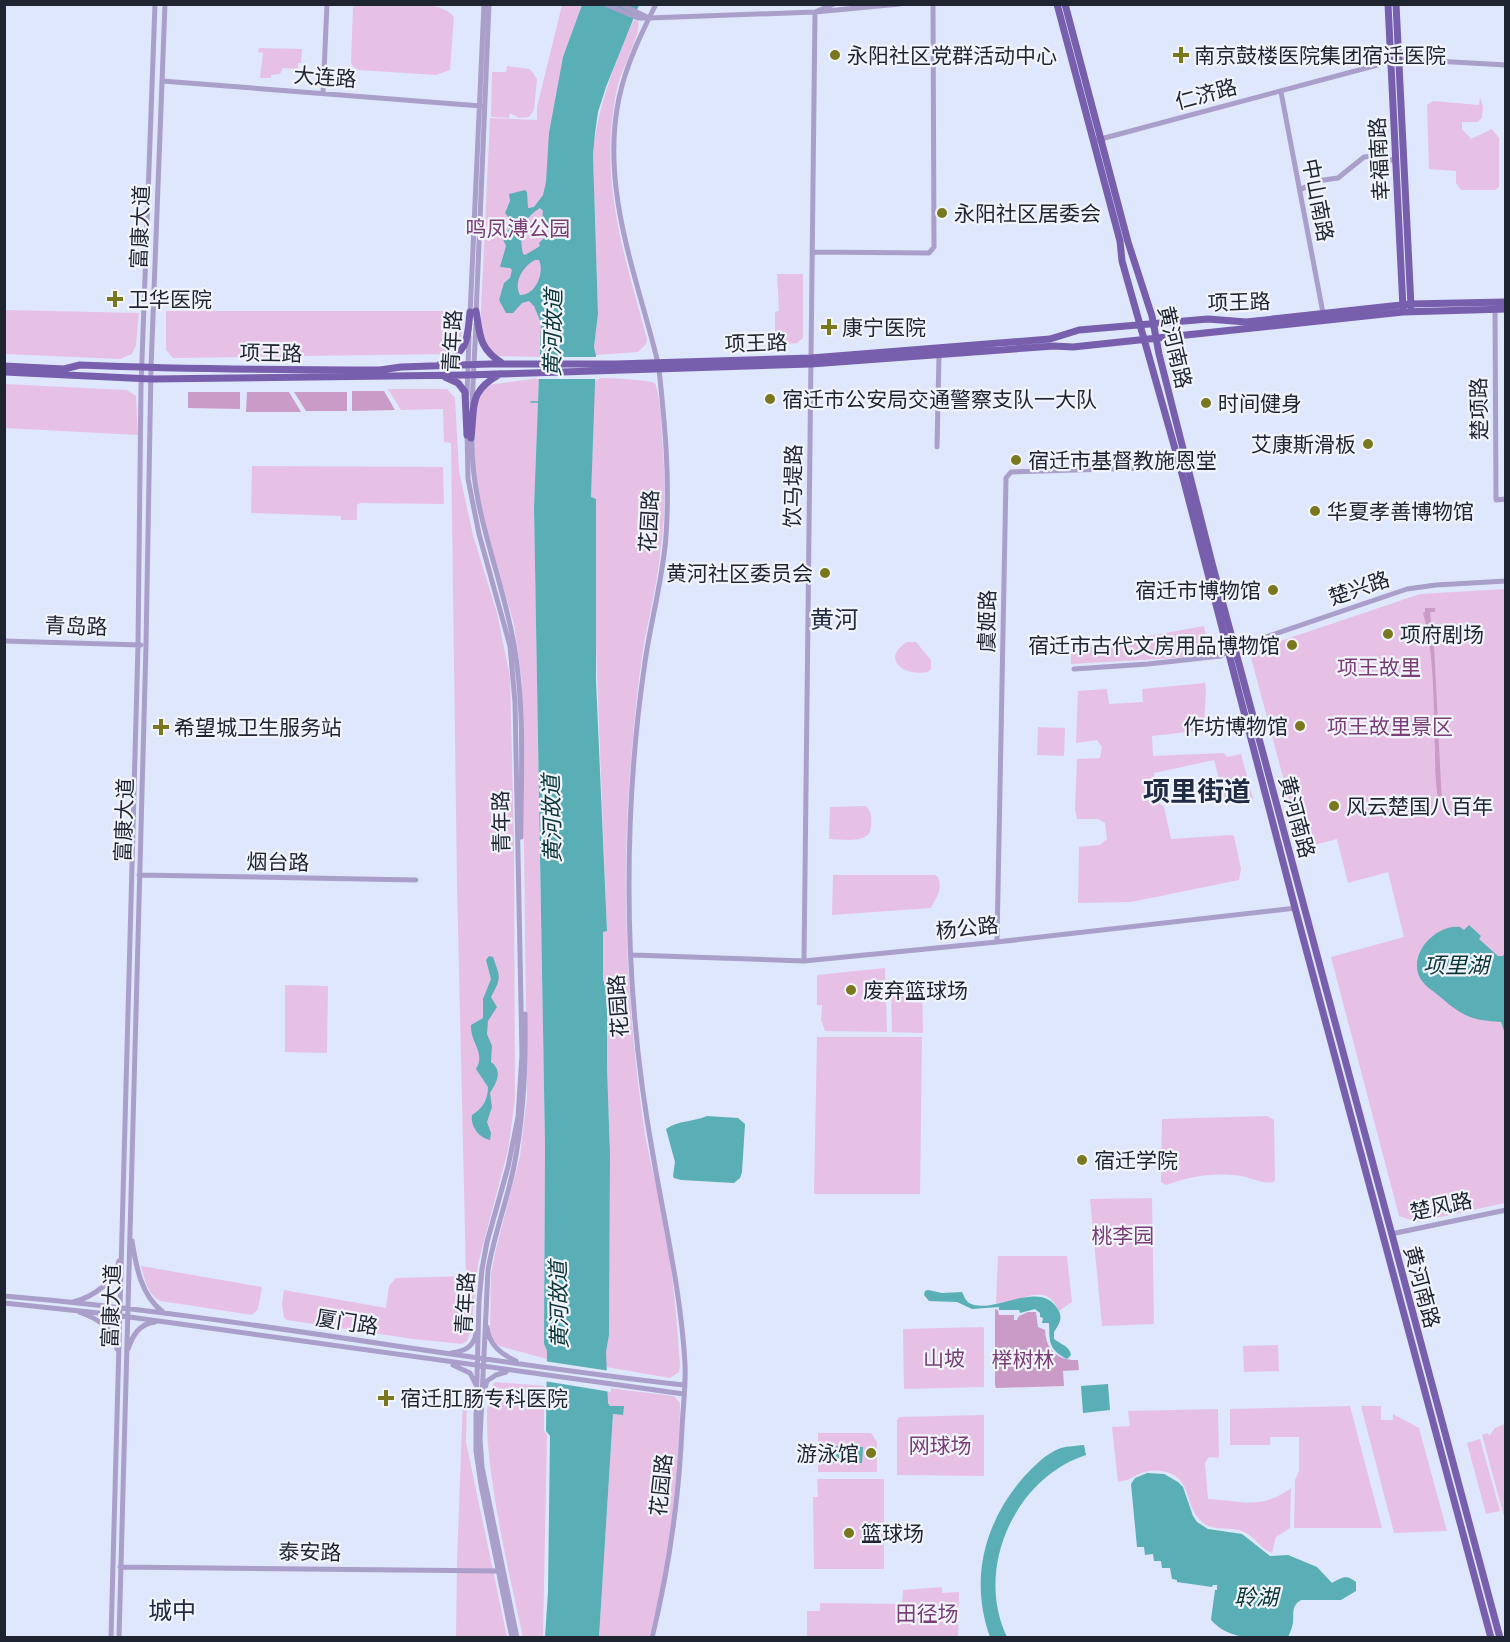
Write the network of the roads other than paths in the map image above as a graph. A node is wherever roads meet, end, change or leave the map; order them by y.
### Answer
1 (155, 4) edge
2 (165, 4) edge
3 (327, 4) edge
4 (487, 4) edge
5 (605, 4) edge
6 (620, 4) edge
7 (656, 4) edge
8 (834, 4) edge
9 (900, 4) edge
10 (933, 4) edge
11 (1057, 4) edge
12 (1065, 4) edge
13 (1389, 4) edge
14 (1396, 4) edge
15 (815, 12) junction
16 (640, 16) junction
17 (649, 18) junction
18 (1400, 59) junction
19 (1391, 62) junction
20 (1506, 65) edge
21 (162, 81) junction
22 (1281, 92) junction
23 (323, 94) junction
24 (482, 106) junction
25 (1101, 139) junction
26 (1092, 141) junction
27 (1396, 161) junction
28 (1300, 190) junction
29 (812, 252) junction
30 (1506, 302) edge
31 (1407, 308) junction
32 (1495, 309) junction
33 (1506, 309) edge
34 (473, 311) junction
35 (1323, 313) junction
36 (1154, 324) junction
37 (1139, 325) junction
38 (1144, 339) junction
39 (1156, 339) junction
40 (939, 355) junction
41 (811, 361) junction
42 (471, 365) junction
43 (4, 366) edge
44 (435, 366) junction
45 (658, 366) junction
46 (142, 368) junction
47 (151, 368) junction
48 (504, 368) junction
49 (4, 372) edge
50 (437, 375) junction
51 (470, 375) junction
52 (141, 379) junction
53 (151, 379) junction
54 (469, 437) junction
55 (937, 447) dead end
56 (1180, 467) junction
57 (1506, 500) edge
58 (1506, 581) edge
59 (4, 641) edge
60 (138, 645) junction
61 (146, 645) junction
62 (1232, 649) junction
63 (1074, 669) dead end
64 (139, 875) junction
65 (416, 880) dead end
66 (1304, 907) junction
67 (1295, 908) junction
68 (997, 942) junction
69 (632, 955) junction
70 (804, 960) junction
71 (1506, 1210) edge
72 (123, 1229) junction
73 (130, 1229) junction
74 (1387, 1235) junction
75 (4, 1296) edge
76 (482, 1302) junction
77 (4, 1303) edge
78 (69, 1306) junction
79 (124, 1309) junction
80 (165, 1313) junction
81 (124, 1316) junction
82 (161, 1321) junction
83 (440, 1353) junction
84 (123, 1359) junction
85 (481, 1359) junction
86 (440, 1361) junction
87 (532, 1365) junction
88 (480, 1367) junction
89 (516, 1371) junction
90 (684, 1385) junction
91 (684, 1394) junction
92 (478, 1417) junction
93 (120, 1567) junction
94 (499, 1571) junction
95 (111, 1638) edge
96 (119, 1638) edge
97 (514, 1638) edge
98 (652, 1638) edge
99 (1491, 1638) edge
100 (1500, 1638) edge

1 - 46 street, 富康大道
2 - 21 street, 富康大道
3 - 23 street
4 - 24 street, 青年路
5 - 16 street
6 - 16 street
7 - 17 street, 花园路
8 - 15 street
9 - 15 street
10 - 29 street
11 - 26 main road, 黄河南路
12 - 25 main road, 黄河南路
13 - 19 main road, 幸福南路
14 - 18 main road, 幸福南路
15 - 17 street
15 - 29 street, 饮马堤路
16 - 17 street
17 - 45 street, 花园路
18 - 19 street, 仁济路
18 - 20 street, 仁济路
18 - 31 main road, 幸福南路
19 - 22 street, 仁济路
19 - 27 main road, 幸福南路
21 - 23 street, 大连路
21 - 47 street, 富康大道
22 - 25 street, 仁济路
22 - 28 street, 中山南路
23 - 24 street, 大连路
24 - 34 street, 青年路
25 - 26 street, 仁济路
25 - 36 main road, 黄河南路
26 - 37 main road, 黄河南路
27 - 28 street
27 - 31 main road, 幸福南路
28 - 35 street, 中山南路
29 - 41 street, 饮马堤路
30 - 31 main road, 项王路
31 - 32 main road, 项王路
31 - 35 main road, 项王路
31 - 39 main road, 项王路
32 - 33 main road, 项王路
32 - 57 street, 楚项路
34 - 42 street, 青年路
34 - 44 main road
34 - 48 main road
35 - 36 main road, 项王路
36 - 37 main road, 项王路
36 - 39 main road, 黄河南路
37 - 38 main road, 黄河南路
37 - 41 main road, 项王路
38 - 39 main road, 项王路
38 - 40 main road, 项王路
38 - 56 main road, 黄河南路
39 - 62 main road, 黄河南路
40 - 41 main road, 项王路
40 - 55 street
41 - 45 main road, 项王路
41 - 70 street, 饮马堤路
42 - 44 main road, 项王路
42 - 48 main road, 项王路
42 - 51 street, 青年路
43 - 46 main road, 项王路
44 - 47 main road, 项王路
45 - 48 main road, 项王路
45 - 69 street, 花园路
46 - 47 main road, 项王路
46 - 52 street, 富康大道
47 - 53 street, 富康大道
48 - 51 main road, 项王路
48 - 54 main road
49 - 52 main road, 项王路
50 - 51 main road, 项王路
50 - 53 main road, 项王路
50 - 54 main road
51 - 54 street, 青年路
52 - 53 main road, 项王路
52 - 60 street, 富康大道
53 - 61 street, 富康大道
54 - 76 street, 青年路
56 - 62 main road, 黄河南路
56 - 68 street, 虞姬路
58 - 62 street, 楚兴路
59 - 60 street, 青岛路
60 - 61 street, 青岛路
60 - 72 street, 富康大道
61 - 64 street, 富康大道
62 - 63 street, 楚兴路
62 - 66 main road, 黄河南路
62 - 67 main road, 黄河南路
64 - 65 street, 烟台路
64 - 73 street, 富康大道
66 - 67 street, 杨公路
66 - 74 main road, 黄河南路
67 - 68 street, 杨公路
67 - 74 main road, 黄河南路
68 - 70 street, 杨公路
69 - 70 street, 杨公路
69 - 90 street, 花园路
71 - 74 street, 楚风路
72 - 78 street
72 - 79 street, 富康大道
73 - 79 street, 富康大道
73 - 80 street
74 - 99 main road, 黄河南路
74 - 100 main road, 黄河南路
75 - 78 street, 厦门路
76 - 83 street
76 - 85 street, 青年路
76 - 87 street
77 - 78 street, 厦门路
78 - 79 street, 厦门路
78 - 81 street, 厦门路
78 - 84 street
79 - 80 street, 厦门路
79 - 81 street, 富康大道
80 - 83 street, 厦门路
81 - 82 street, 厦门路
81 - 84 street, 富康大道
82 - 84 street
82 - 86 street, 厦门路
83 - 85 street, 厦门路
84 - 93 street, 富康大道
84 - 95 street, 富康大道
85 - 87 street, 厦门路
85 - 88 street, 青年路
86 - 88 street, 厦门路
86 - 92 street
87 - 90 street, 厦门路
88 - 89 street, 厦门路
88 - 92 street, 青年路
89 - 91 street, 厦门路
89 - 92 street
90 - 91 street, 花园路
91 - 98 street, 花园路
92 - 94 street, 青年路
92 - 97 street, 青年路
93 - 94 street, 泰安路
93 - 96 street, 富康大道
94 - 97 street, 青年路

